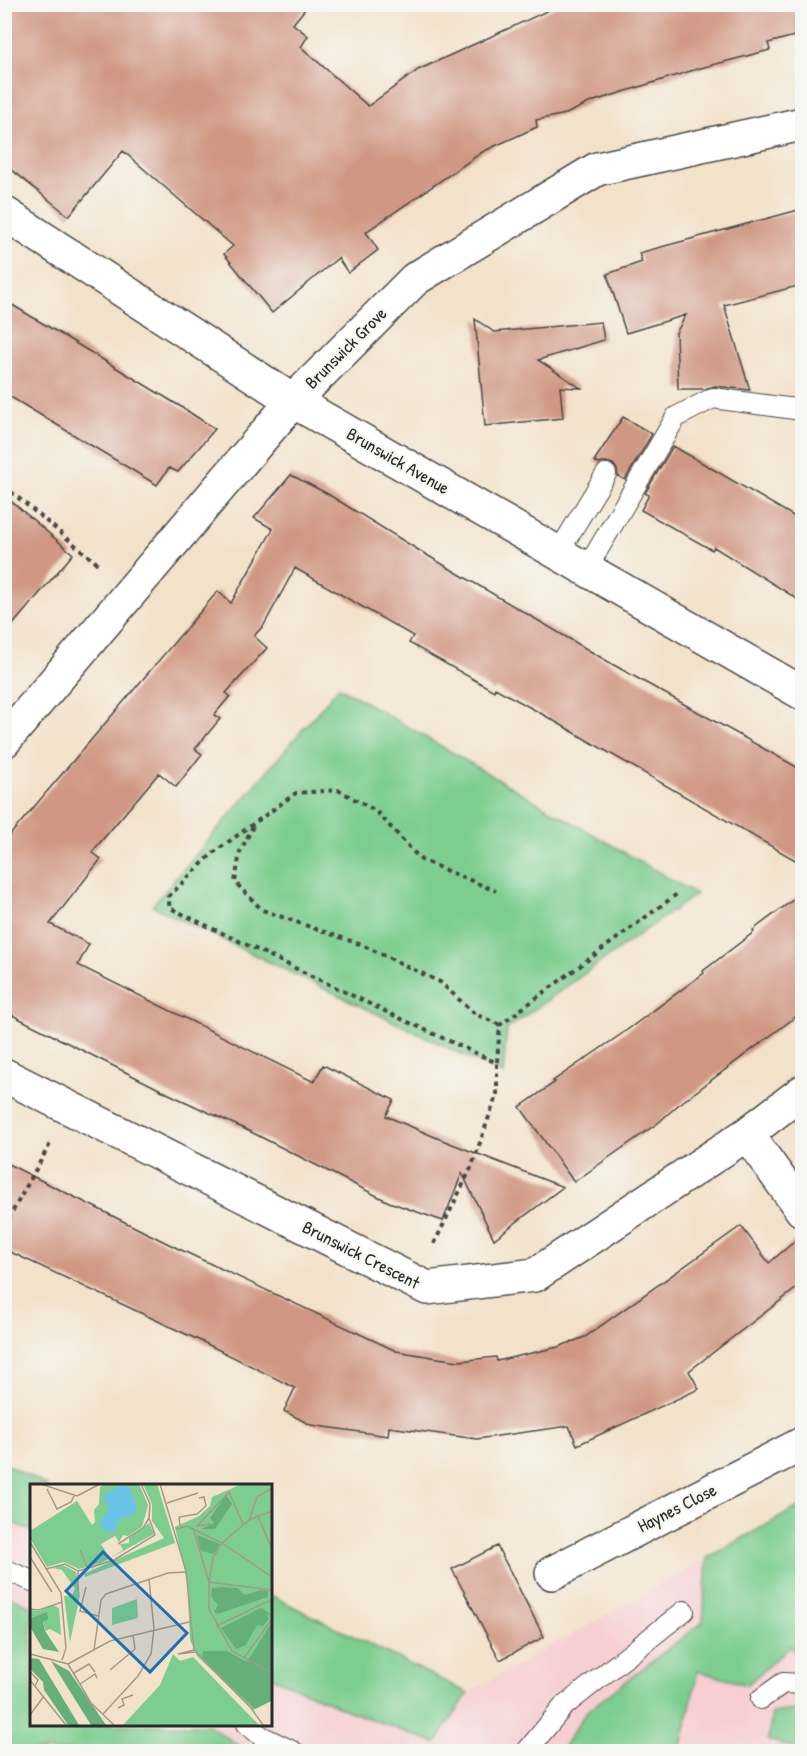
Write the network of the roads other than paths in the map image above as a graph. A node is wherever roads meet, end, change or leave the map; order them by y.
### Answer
1 (802, 123) edge
2 (4, 213) edge
3 (293, 401) junction
4 (802, 410) edge
5 (606, 474) dead end
6 (558, 553) junction
7 (586, 570) junction
8 (802, 693) edge
9 (4, 741) edge
10 (4, 1075) edge
11 (802, 1092) edge
12 (747, 1134) junction
13 (802, 1210) edge
14 (802, 1444) edge
15 (4, 1569) edge
16 (552, 1573) dead end
17 (30, 1580) edge
18 (684, 1611) dead end
19 (802, 1684) edge
20 (761, 1699) dead end
21 (248, 1726) edge
22 (294, 1752) edge
23 (526, 1752) edge

1 - 3 street, Brunswick Grove
2 - 3 street, Brunswick Avenue
3 - 6 street, Brunswick Avenue
3 - 9 street, Brunswick Grove
4 - 7 lane
5 - 6 lane
6 - 7 street, Brunswick Avenue
7 - 8 street, Brunswick Avenue
10 - 12 street, Brunswick Crescent
11 - 12 street, Brunswick Crescent
12 - 13 street
14 - 16 street, Haynes Close
15 - 17 lane
18 - 23 lane
19 - 20 lane
21 - 22 lane

